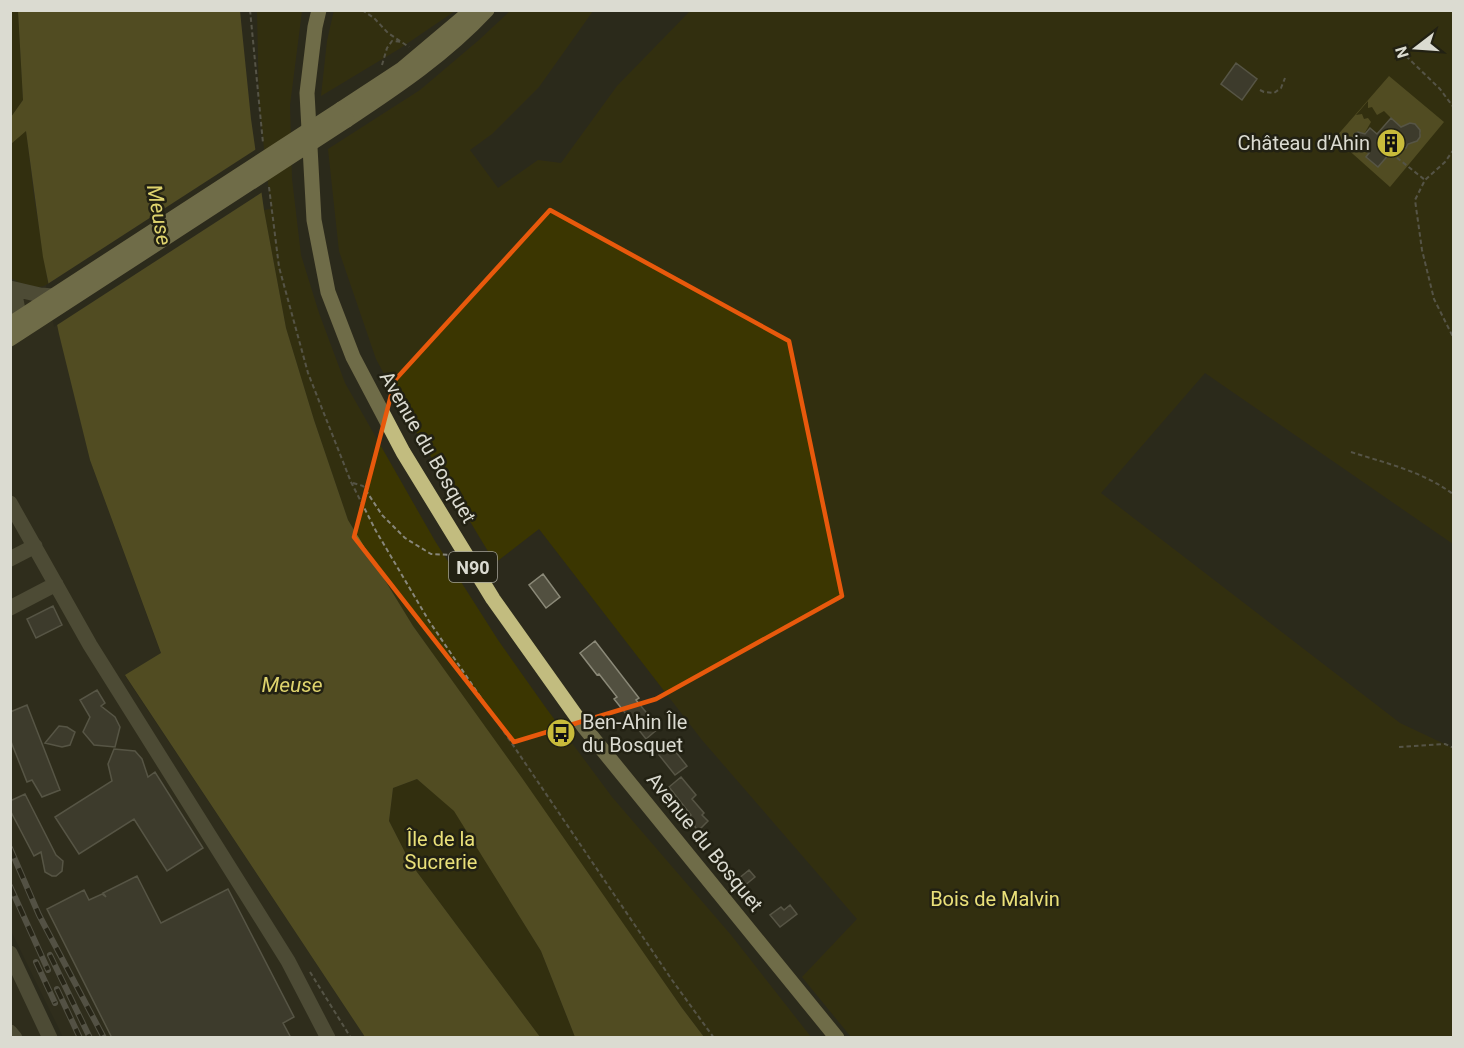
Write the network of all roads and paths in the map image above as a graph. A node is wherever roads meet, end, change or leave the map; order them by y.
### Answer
1 (249, 10) edge
2 (319, 10) edge
3 (362, 10) edge
4 (472, 10) edge
5 (487, 10) edge
6 (414, 51) dead end
7 (1406, 56) dead end
8 (1285, 78) dead end
9 (1260, 90) dead end
10 (1454, 108) edge
11 (344, 115) junction
12 (1454, 149) edge
13 (264, 153) dead end
14 (1391, 153) dead end
15 (267, 177) dead end
16 (1425, 180) junction
17 (12, 289) edge
18 (53, 296) junction
19 (12, 330) edge
20 (1454, 339) edge
21 (1351, 452) dead end
22 (351, 482) junction
23 (1454, 495) edge
24 (10, 503) edge
25 (35, 546) junction
26 (466, 555) junction
27 (10, 559) edge
28 (56, 584) junction
29 (10, 608) edge
30 (1399, 747) dead end
31 (1454, 748) edge
32 (10, 954) edge
33 (10, 1032) edge
34 (15, 1038) edge
35 (50, 1038) edge
36 (328, 1038) edge
37 (714, 1038) edge
38 (837, 1038) edge

1 - 13 path
2 - 26 main road, Avenue du Bosquet / N90
3 - 6 path
4 - 11 main road
5 - 11 main road
7 - 10 path
8 - 9 path
11 - 18 main road, bridge
11 - 19 main road, bridge
12 - 16 path
14 - 16 path
15 - 22 path
16 - 20 path
17 - 18 street
17 - 19 street
18 - 19 main road, bridge
21 - 23 path
22 - 26 path
22 - 37 path
24 - 25 street
25 - 27 street
25 - 28 street
26 - 38 main road, Avenue du Bosquet / N90
28 - 29 street
28 - 36 street
30 - 31 path
32 - 35 street
33 - 34 street

